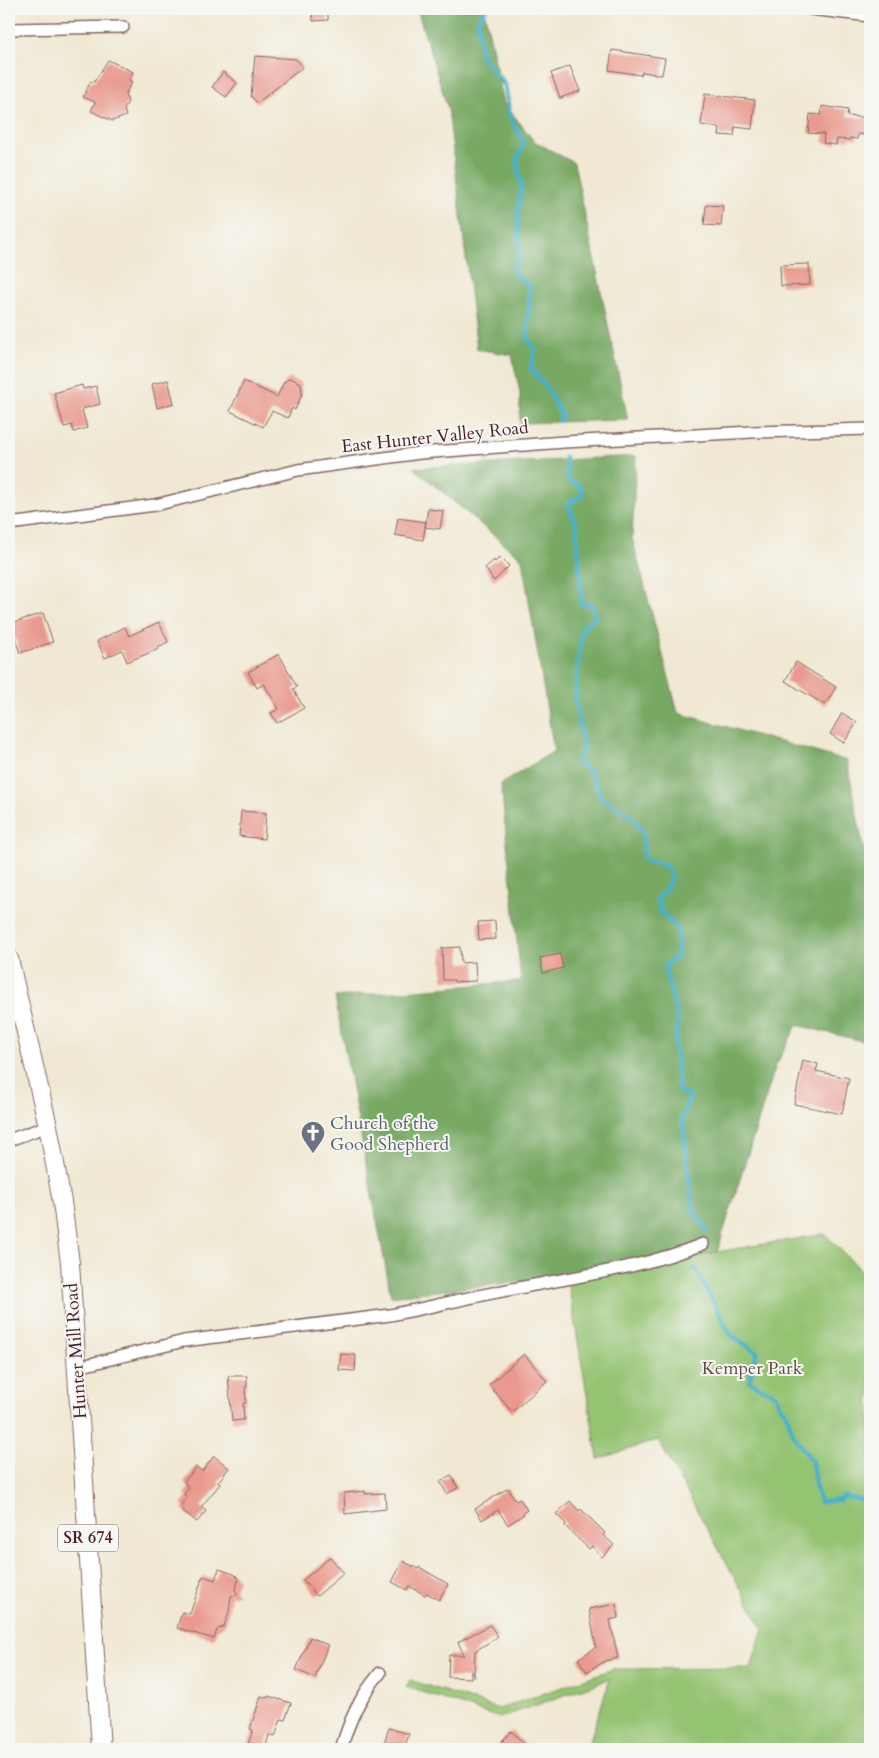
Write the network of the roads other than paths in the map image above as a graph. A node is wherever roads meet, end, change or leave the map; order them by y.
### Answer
1 (810, 9) edge
2 (870, 16) edge
3 (124, 27) dead end
4 (9, 30) edge
5 (870, 429) edge
6 (9, 524) edge
7 (9, 959) edge
8 (48, 1126) junction
9 (9, 1140) edge
10 (703, 1244) dead end
11 (78, 1367) junction
12 (380, 1673) dead end
13 (101, 1749) edge
14 (340, 1749) edge

1 - 2 street
3 - 4 street
5 - 6 street, East Hunter Valley Road
7 - 8 main road, Hunter Mill Road / SR 674
8 - 9 street
8 - 11 main road, Hunter Mill Road / SR 674
10 - 11 street
11 - 13 main road, Hunter Mill Road / SR 674
12 - 14 street

